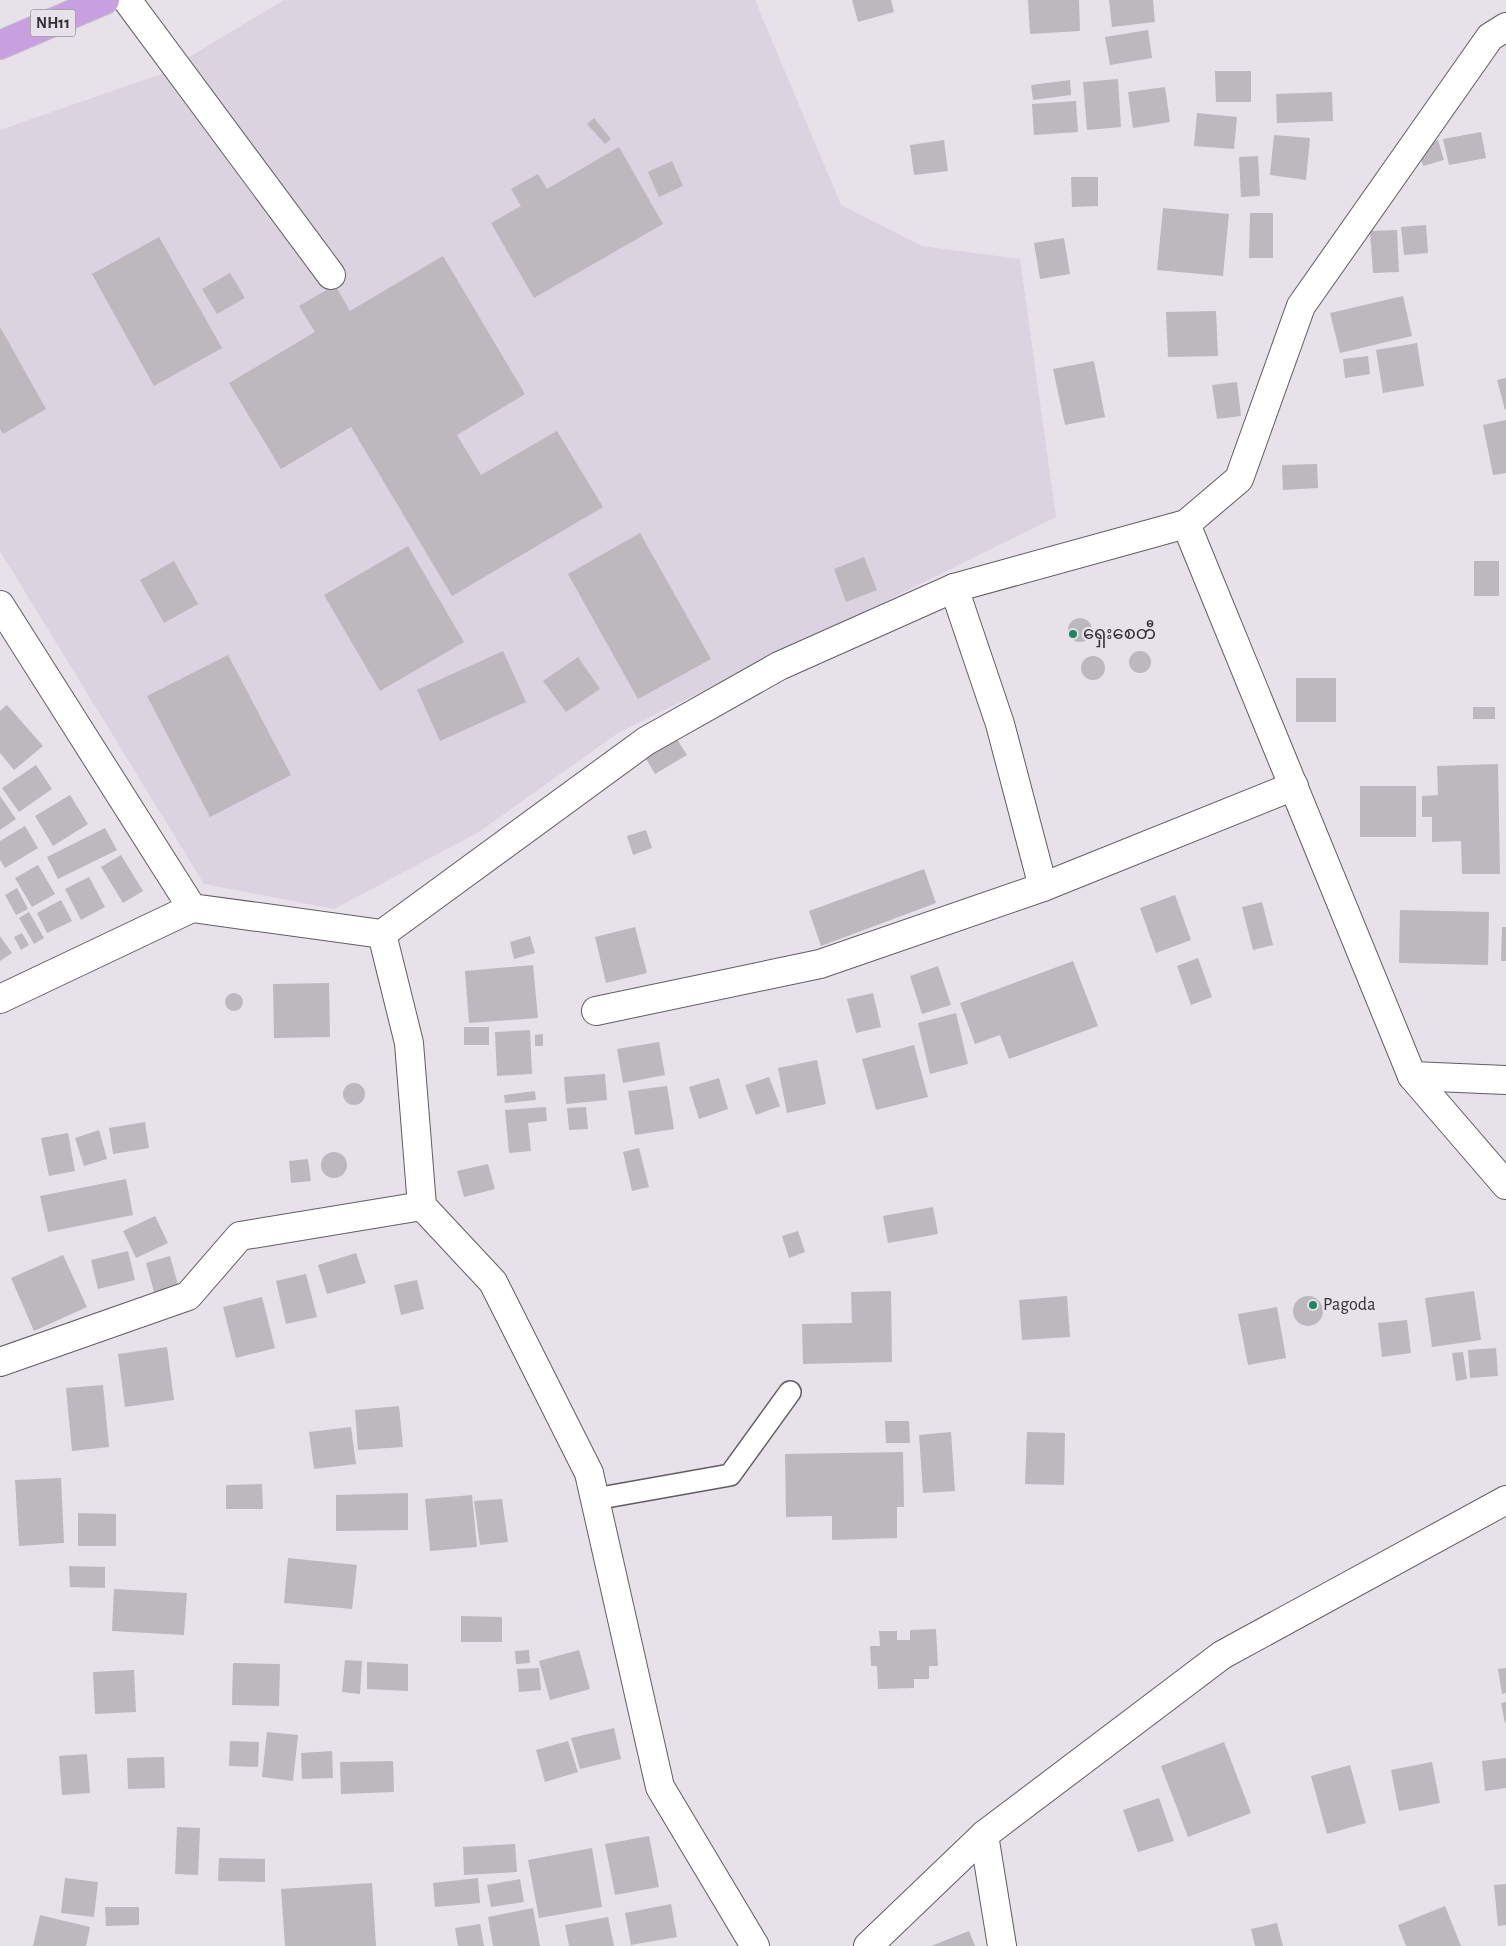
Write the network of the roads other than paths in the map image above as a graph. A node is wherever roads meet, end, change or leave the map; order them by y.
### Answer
1 (105, 0) edge
2 (126, 0) edge
3 (1506, 27) edge
4 (0, 45) edge
5 (331, 275) dead end
6 (1186, 524) junction
7 (954, 588) junction
8 (0, 605) edge
9 (1294, 786) junction
10 (1043, 887) junction
11 (192, 908) junction
12 (382, 934) junction
13 (0, 999) edge
14 (596, 1011) dead end
15 (1412, 1076) junction
16 (1506, 1080) edge
17 (1506, 1185) edge
18 (422, 1206) junction
19 (0, 1362) edge
20 (790, 1392) dead end
21 (594, 1499) junction
22 (1506, 1500) edge
23 (984, 1835) junction
24 (755, 1946) edge
25 (868, 1946) edge
26 (1002, 1946) edge

1 - 4 highway, NH11
2 - 5 street
3 - 6 street
6 - 7 street
6 - 9 street
7 - 10 street
7 - 12 street
8 - 11 street
9 - 10 street
9 - 15 street
10 - 14 street
11 - 12 street
11 - 13 street
12 - 18 street
15 - 16 street
15 - 17 street
18 - 19 street
18 - 21 street
20 - 21 lane
21 - 24 street
22 - 23 street
23 - 25 street
23 - 26 street

